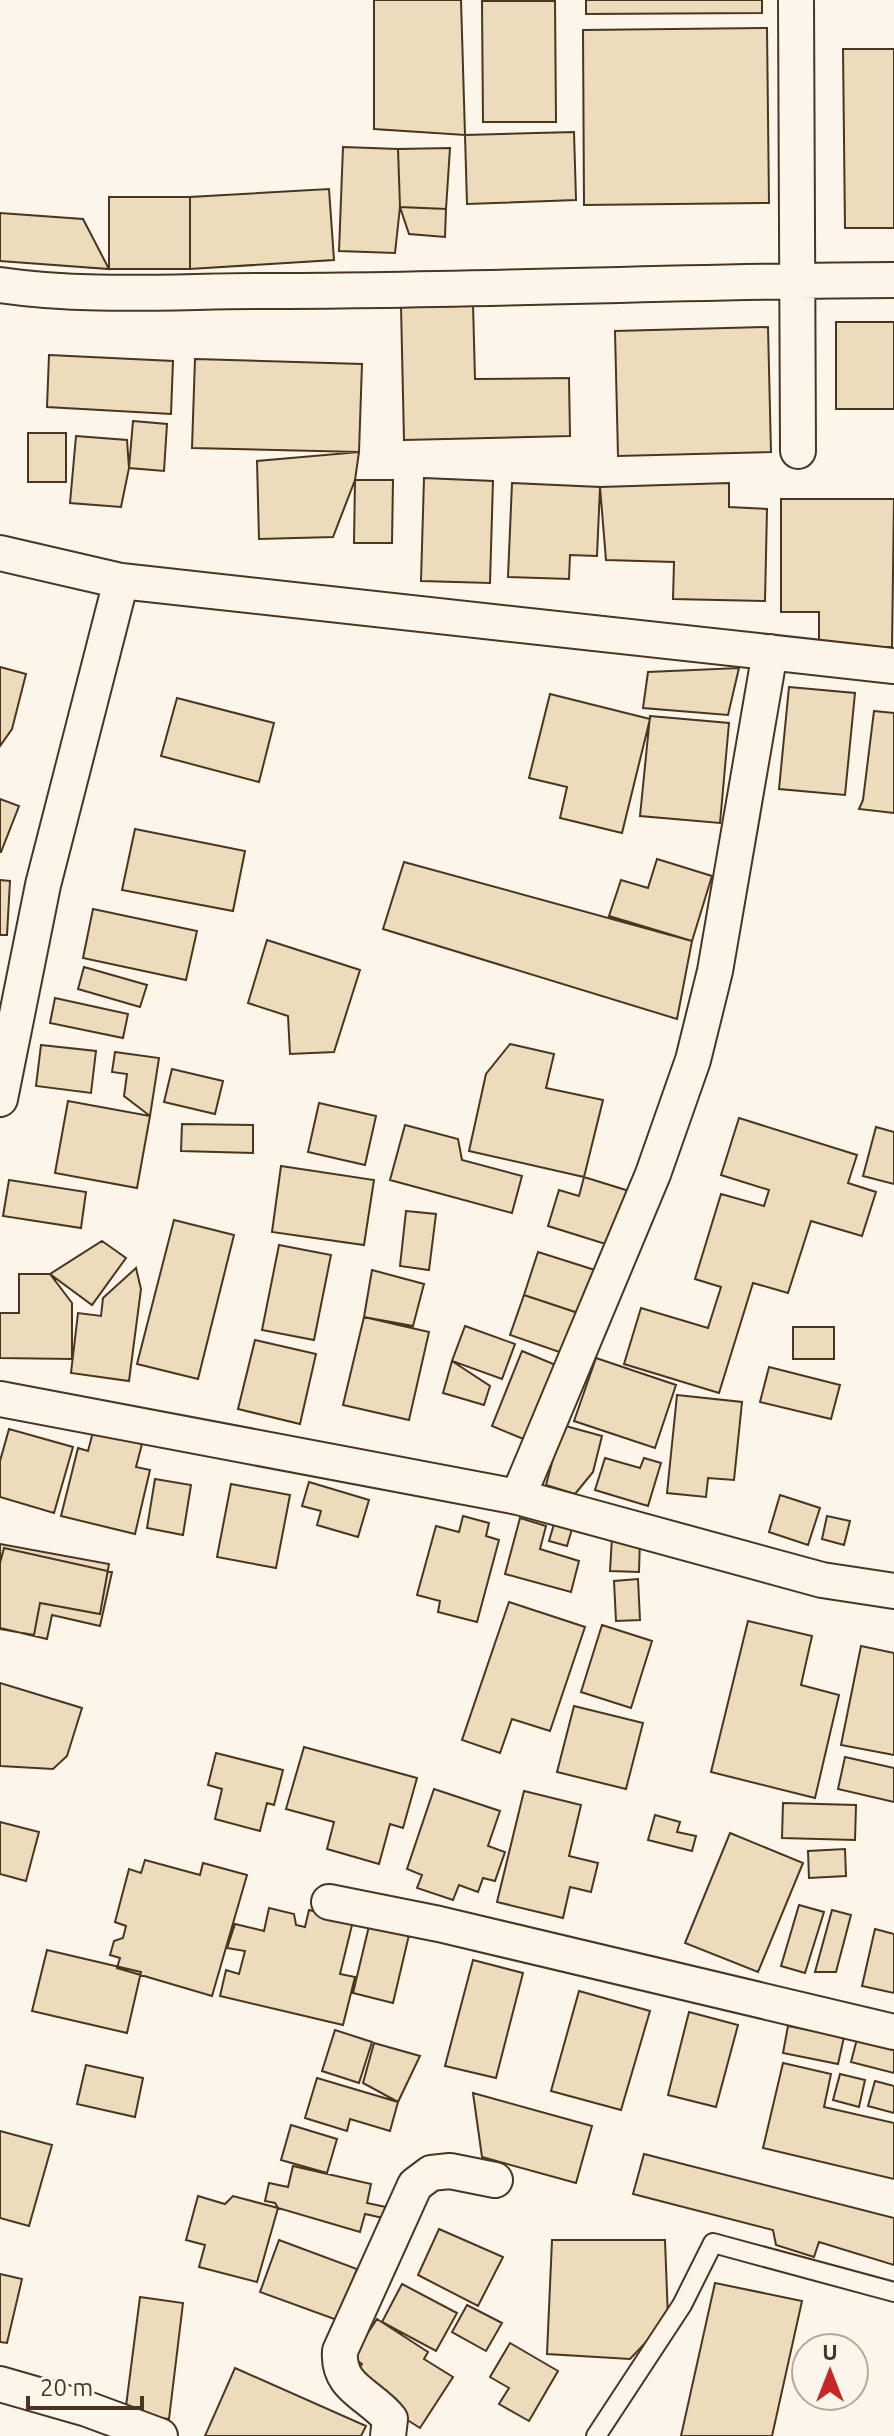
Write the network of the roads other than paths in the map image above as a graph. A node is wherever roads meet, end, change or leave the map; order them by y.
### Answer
1 (796, 0) edge
2 (798, 280) junction
3 (894, 280) edge
4 (0, 285) edge
5 (798, 451) dead end
6 (0, 553) edge
7 (121, 581) junction
8 (770, 652) junction
9 (894, 666) edge
10 (0, 1099) edge
11 (0, 1399) edge
12 (518, 1497) junction
13 (894, 1591) edge
14 (329, 1902) dead end
15 (894, 2032) edge
16 (495, 2180) dead end
17 (894, 2292) edge
18 (0, 2384) edge
19 (160, 2436) edge
20 (388, 2436) edge
21 (596, 2436) edge

1 - 2 street
2 - 3 street
2 - 4 street
2 - 5 street
6 - 7 street
7 - 8 street
7 - 10 street
8 - 9 street
8 - 12 street
11 - 12 street
12 - 13 street
14 - 15 street
16 - 20 street
17 - 21 lane
18 - 19 street

